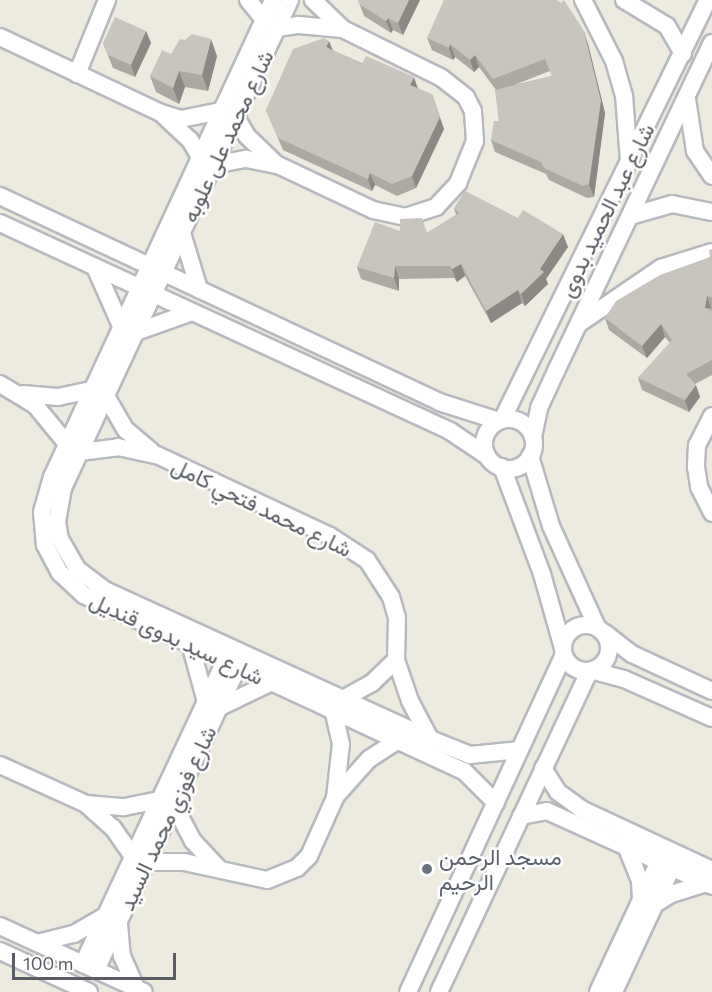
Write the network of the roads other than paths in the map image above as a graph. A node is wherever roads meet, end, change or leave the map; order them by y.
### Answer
1 (106, 0) edge
2 (248, 0) edge
3 (273, 0) edge
4 (290, 0) edge
5 (313, 0) edge
6 (583, 0) edge
7 (624, 0) edge
8 (708, 0) edge
9 (270, 24) junction
10 (343, 29) junction
11 (0, 37) edge
12 (712, 43) edge
13 (683, 54) junction
14 (77, 74) junction
15 (687, 96) junction
16 (161, 113) junction
17 (228, 114) junction
18 (207, 161) junction
19 (278, 165) junction
20 (629, 165) junction
21 (712, 176) edge
22 (0, 196) edge
23 (712, 212) edge
24 (630, 216) junction
25 (0, 223) edge
26 (182, 233) junction
27 (712, 252) edge
28 (95, 267) junction
29 (156, 269) junction
30 (199, 289) junction
31 (147, 291) junction
32 (192, 312) junction
33 (577, 326) junction
34 (129, 329) junction
35 (0, 384) edge
36 (99, 393) junction
37 (22, 394) junction
38 (712, 416) edge
39 (501, 420) junction
40 (533, 437) junction
41 (73, 448) junction
42 (157, 455) junction
43 (487, 456) junction
44 (530, 456) junction
45 (502, 467) junction
46 (712, 513) edge
47 (600, 630) junction
48 (190, 637) junction
49 (563, 652) junction
50 (396, 660) junction
51 (232, 664) junction
52 (592, 671) junction
53 (272, 682) junction
54 (712, 691) edge
55 (213, 705) junction
56 (338, 705) junction
57 (712, 718) edge
58 (398, 740) junction
59 (430, 740) junction
60 (520, 750) junction
61 (467, 763) junction
62 (1, 764) edge
63 (543, 768) junction
64 (335, 798) junction
65 (167, 802) junction
66 (496, 802) junction
67 (86, 804) junction
68 (521, 816) junction
69 (626, 846) junction
70 (140, 860) junction
71 (666, 864) junction
72 (221, 870) junction
73 (710, 880) edge
74 (648, 902) junction
75 (113, 918) junction
76 (0, 926) edge
77 (38, 943) junction
78 (0, 951) edge
79 (90, 967) junction
80 (140, 990) edge
81 (89, 992) edge
82 (408, 992) edge
83 (439, 992) edge
84 (598, 992) edge
85 (614, 992) edge

1 - 14 street
2 - 9 street
3 - 9 street, شارع محمد على علوبه
4 - 9 street, شارع محمد على علوبه
5 - 10 street
6 - 20 street
7 - 13 street
8 - 13 street, شارع عبد الحميد بدوى
9 - 10 street
9 - 17 street, شارع محمد على علوبه
10 - 19 street
11 - 14 street
12 - 15 street, شارع عبد الحميد بدوى
13 - 20 street, شارع عبد الحميد بدوى
14 - 16 street
15 - 21 street
15 - 24 street, شارع عبد الحميد بدوى
16 - 17 street
16 - 18 street
17 - 18 street, شارع محمد على علوبه
17 - 19 street
18 - 19 street
18 - 26 street, شارع محمد على علوبه
18 - 29 street, شارع محمد على علوبه
20 - 39 street, شارع عبد الحميد بدوى
22 - 29 street
23 - 24 street
24 - 33 street, شارع عبد الحميد بدوى
25 - 28 street
26 - 29 street, شارع محمد على علوبه
26 - 30 street
27 - 33 street
28 - 31 street
28 - 34 street
29 - 30 street
29 - 31 street, شارع سيد بدوى قنديل
30 - 39 street
31 - 32 street
31 - 34 street, شارع سيد بدوى قنديل
32 - 34 street
32 - 43 street
33 - 40 street, شارع عبد الحميد بدوى
34 - 36 street, شارع سيد بدوى قنديل
35 - 37 street
36 - 37 street
36 - 41 street, شارع سيد بدوى قنديل
36 - 42 street, شارع محمد فتحي كامل
37 - 41 street
38 - 46 street
39 - 40 street
39 - 43 street
40 - 44 street
41 - 42 street, شارع محمد فتحي كامل
41 - 48 street, شارع سيد بدوى قنديل
42 - 50 street, شارع محمد فتحي كامل
43 - 45 street
44 - 45 street
44 - 47 street
45 - 49 street
47 - 49 street
47 - 52 street
47 - 54 street
48 - 51 street, شارع سيد بدوى قنديل
48 - 55 street
48 - 56 street, شارع سيد بدوى قنديل
49 - 52 street
49 - 60 street
50 - 56 street
50 - 59 street, شارع محمد فتحي كامل
51 - 53 street, شارع سيد بدوى قنديل
51 - 55 street, شارع فوزي محمد السيد
52 - 57 street
52 - 63 street
53 - 55 street
53 - 56 street, شارع سيد بدوى قنديل
55 - 65 street, شارع فوزي محمد السيد
56 - 58 street, شارع سيد بدوى قنديل
56 - 59 street, شارع سيد بدوى قنديل
56 - 64 street
58 - 61 street, شارع سيد بدوى قنديل
58 - 64 street
59 - 61 street, شارع سيد بدوى قنديل
60 - 61 street, شارع سيد بدوى قنديل
60 - 66 street
61 - 66 street, شارع سيد بدوى قنديل
62 - 67 street
63 - 68 street
63 - 73 street
64 - 72 street
65 - 67 street
65 - 70 street, شارع فوزي محمد السيد
65 - 72 street
66 - 82 street
67 - 70 street
68 - 69 street
68 - 83 street
69 - 71 street
69 - 74 street
70 - 72 street
70 - 75 street, شارع فوزي محمد السيد
71 - 73 street
71 - 74 street
73 - 74 street
74 - 84 street
74 - 85 street
75 - 77 street
75 - 79 street, شارع فوزي محمد السيد
75 - 80 street
76 - 77 street
77 - 79 street
78 - 81 street
79 - 80 street

